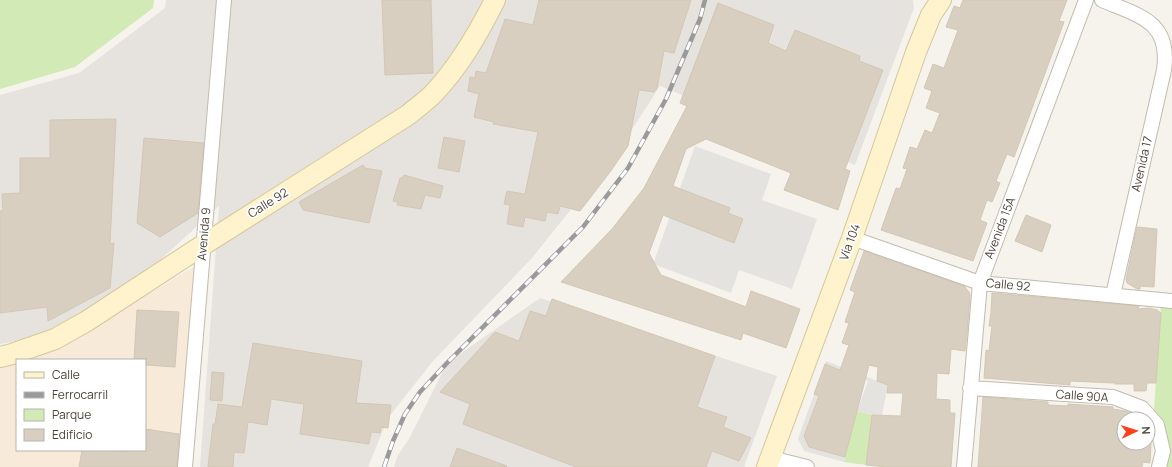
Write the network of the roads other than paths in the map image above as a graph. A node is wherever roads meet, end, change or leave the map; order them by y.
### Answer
1 (224, 0) edge
2 (495, 0) edge
3 (1086, 0) edge
4 (1102, 0) edge
5 (933, 4) edge
6 (852, 238) junction
7 (203, 245) junction
8 (980, 283) junction
9 (1113, 295) junction
10 (1172, 301) edge
11 (0, 357) edge
12 (970, 388) junction
13 (769, 462) edge
14 (185, 467) edge
15 (807, 467) edge
16 (964, 467) edge
17 (1158, 467) edge

1 - 7 street, Avenida 9
2 - 7 street, Calle 92
3 - 8 street, Avenida 15A
4 - 9 street, Avenida 17
5 - 6 street, Vía 104
6 - 8 street, Calle 92
6 - 13 street, Vía 104
7 - 11 street, Calle 92
7 - 14 street, Avenida 9
8 - 9 street, Calle 92
8 - 12 street, Avenida 15A
9 - 10 street, Calle 92
12 - 16 street, Avenida 15A
12 - 17 street, Calle 90A
13 - 15 street

